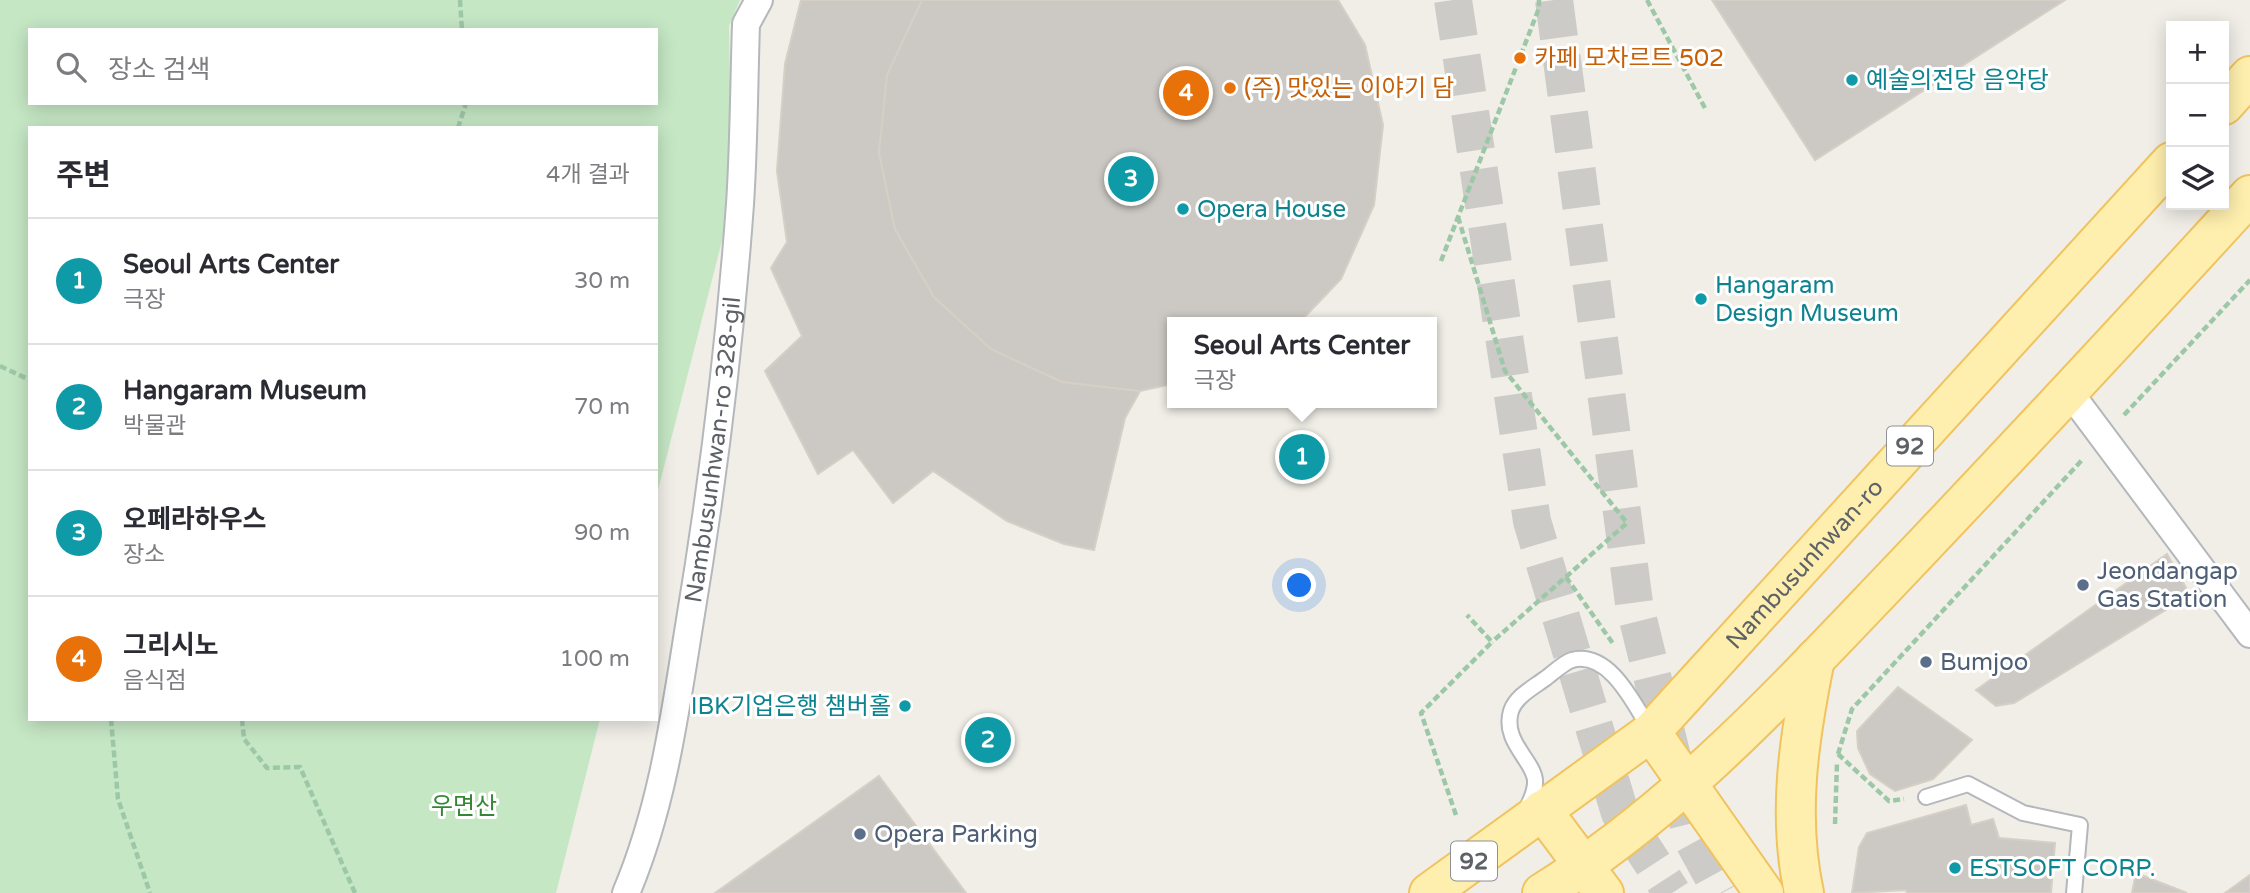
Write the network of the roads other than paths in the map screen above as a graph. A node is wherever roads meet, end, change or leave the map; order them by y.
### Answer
1 (759, 0) edge
2 (2250, 76) edge
3 (2229, 99) edge
4 (2166, 167) edge
5 (2250, 195) edge
6 (2070, 393) junction
7 (2250, 634) edge
8 (1815, 659) junction
9 (1651, 732) junction
10 (1689, 785) junction
11 (1926, 797) road end
12 (1530, 819) junction
13 (1594, 880) edge
14 (626, 893) edge
15 (1429, 893) edge
16 (1542, 893) edge
17 (1764, 893) edge
18 (1804, 893) edge
19 (2074, 893) edge

1 - 14 street, Nambusunhwan-ro 328-gil
2 - 3 main road
4 - 9 main road, Nambusunhwan-ro / 92
5 - 6 main road
6 - 7 street
6 - 8 main road
8 - 10 main road
8 - 18 main road
9 - 10 main road
9 - 12 main road, Nambusunhwan-ro / 92
9 - 12 lane
10 - 13 main road
10 - 17 main road
11 - 19 lane
12 - 13 main road
12 - 15 main road, Nambusunhwan-ro / 92
13 - 16 main road

